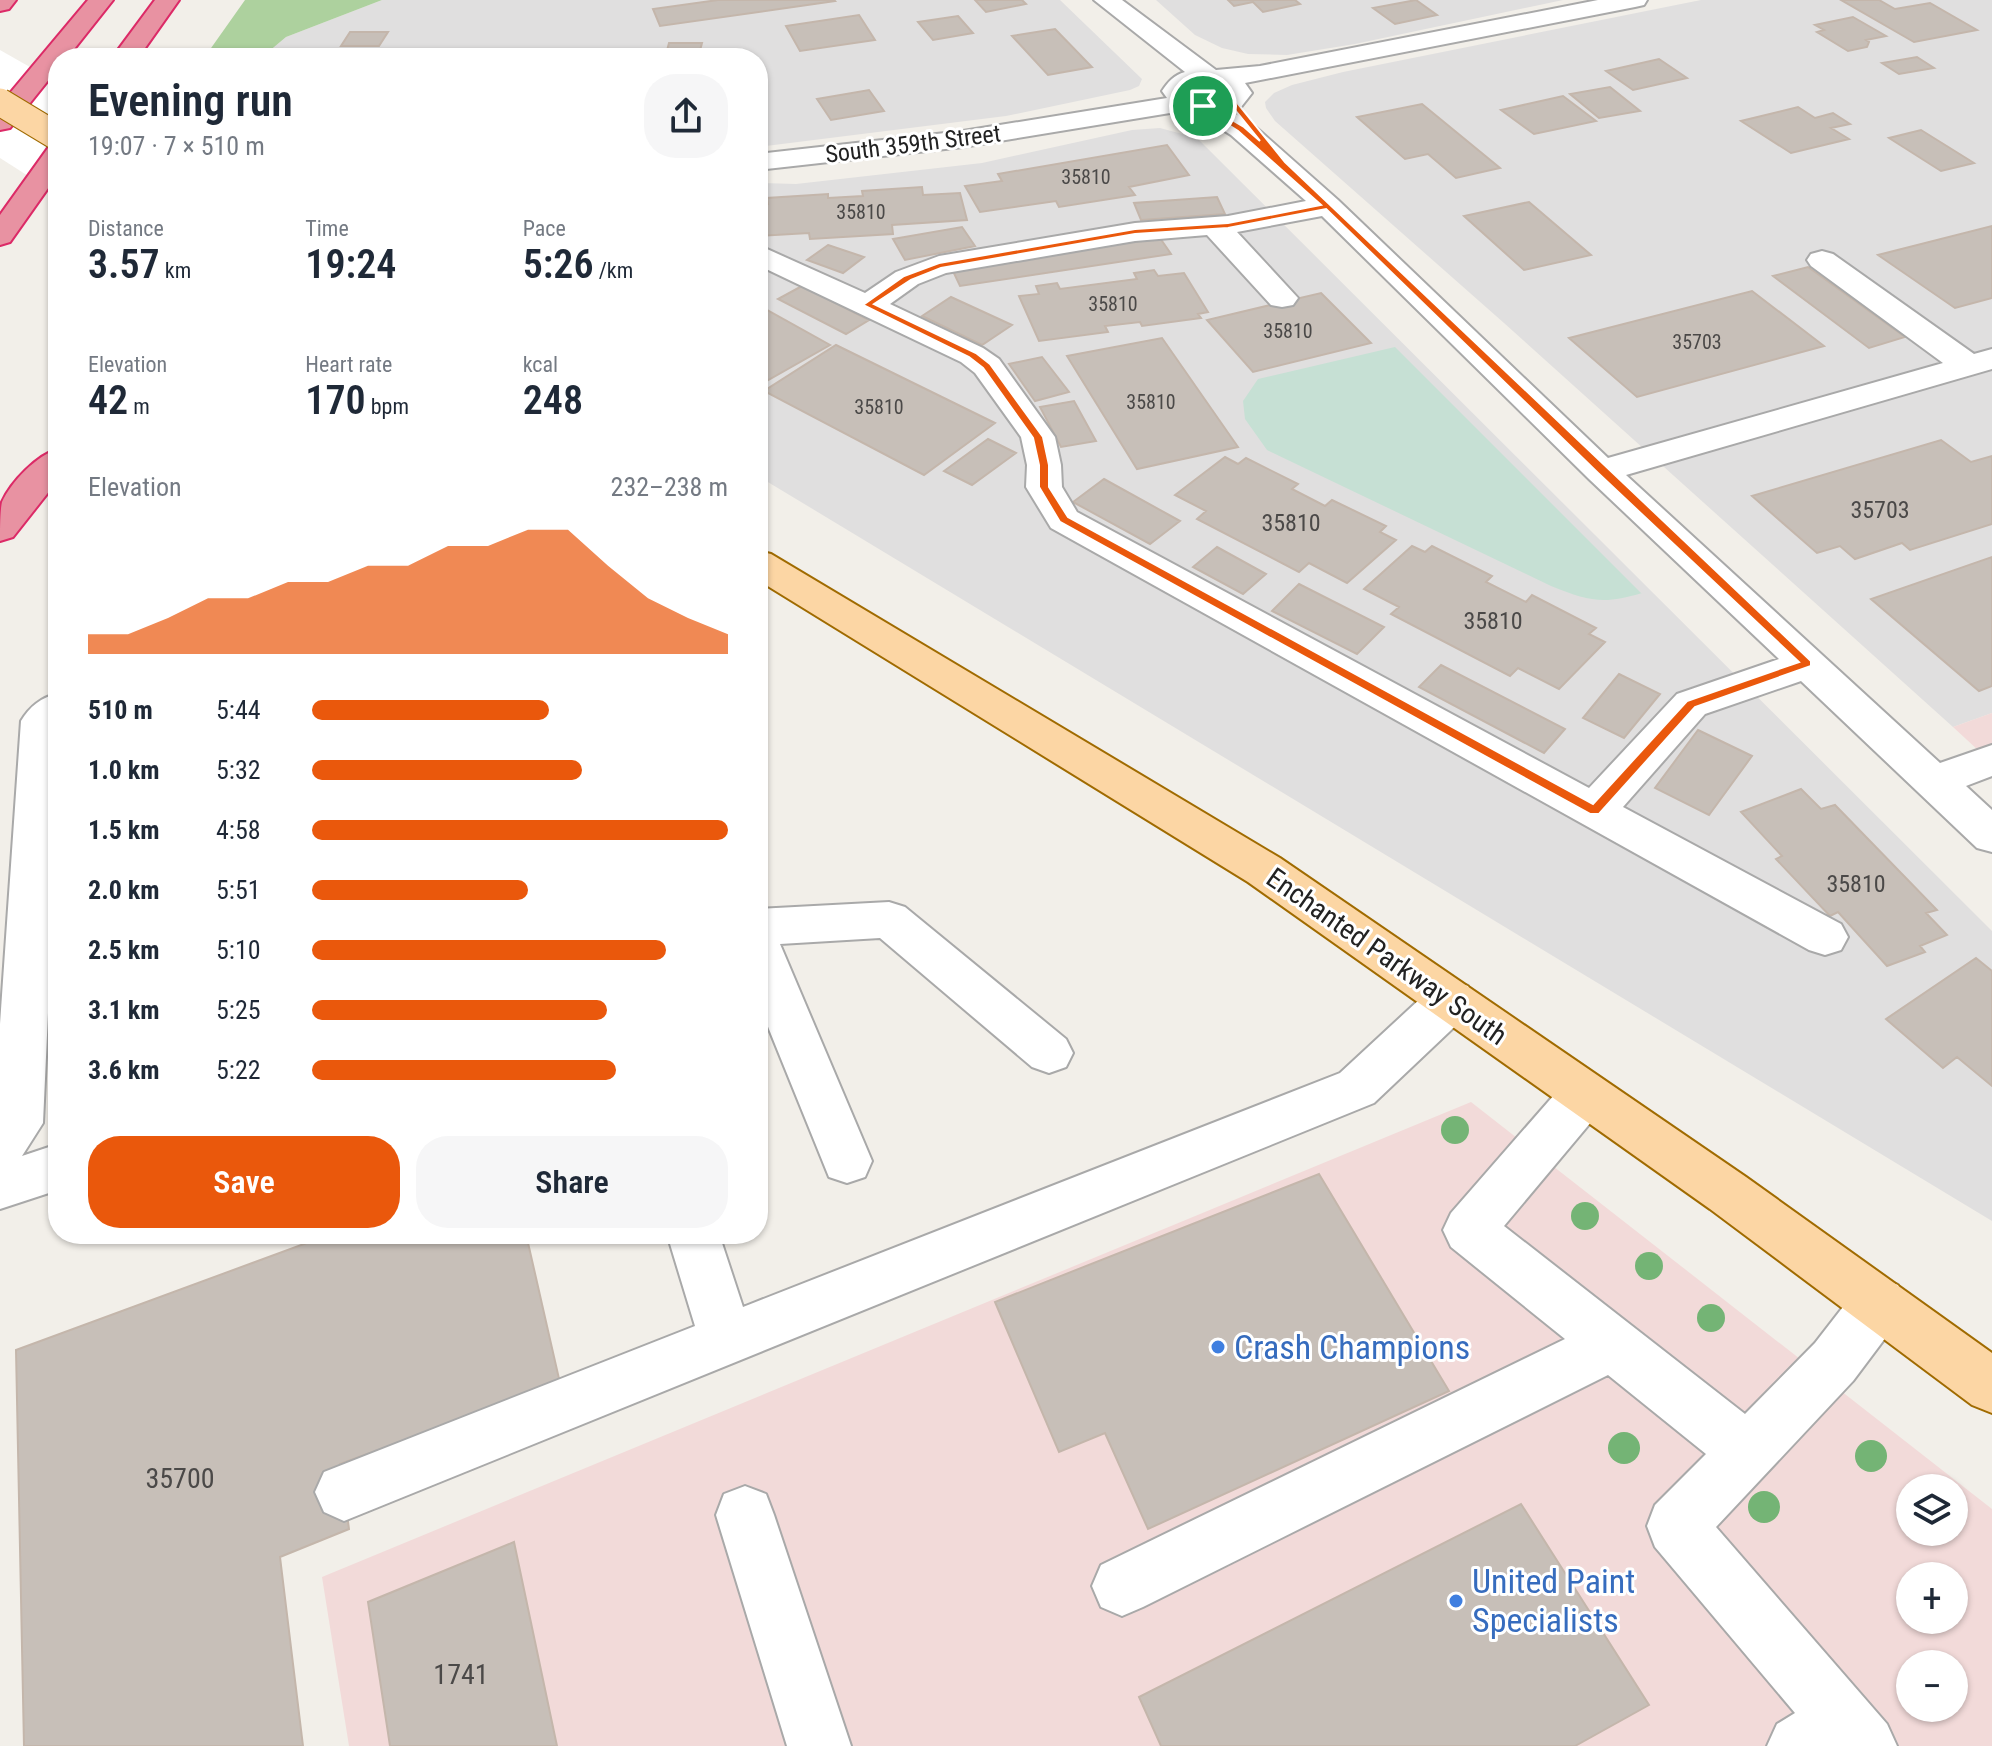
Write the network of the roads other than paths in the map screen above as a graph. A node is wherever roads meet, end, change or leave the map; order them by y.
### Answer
1 (74, 0) edge
2 (101, 0) edge
3 (167, 0) edge
4 (1105, 0) edge
5 (1635, 0) edge
6 (61, 48) edge
7 (132, 48) edge
8 (1391, 49) junction
9 (48, 64) edge
10 (1212, 77) junction
11 (0, 88) edge
12 (1187, 96) junction
13 (1235, 97) junction
14 (0, 102) edge
15 (0, 122) edge
16 (48, 131) edge
17 (768, 161) edge
18 (1282, 164) junction
19 (48, 168) edge
20 (1328, 206) junction
21 (1215, 226) junction
22 (0, 236) edge
23 (768, 259) edge
24 (1822, 260) dead end
25 (1282, 298) dead end
26 (868, 305) junction
27 (1981, 362) edge
28 (48, 470) edge
29 (1601, 471) junction
30 (0, 529) edge
31 (768, 569) edge
32 (1807, 664) junction
33 (48, 715) edge
34 (1992, 760) edge
35 (1934, 782) junction
36 (1595, 810) junction
37 (1992, 836) edge
38 (768, 926) edge
39 (1825, 937) dead end
40 (768, 969) edge
41 (1451, 1000) junction
42 (1049, 1053) dead end
43 (1585, 1094) junction
44 (0, 1146) edge
45 (847, 1161) dead end
46 (48, 1170) edge
47 (0, 1186) edge
48 (696, 1244) edge
49 (1879, 1303) junction
50 (727, 1341) junction
51 (1613, 1344) junction
52 (1992, 1386) edge
53 (1746, 1450) junction
54 (344, 1492) dead end
55 (745, 1515) dead end
56 (1122, 1586) dead end
57 (1836, 1737) edge
58 (819, 1746) edge

1 - 11 highway
2 - 6 highway
3 - 7 highway
4 - 10 street
4 - 12 street
5 - 8 street
8 - 10 street
8 - 13 street
9 - 15 highway
10 - 12 street
10 - 13 street
12 - 13 street
12 - 17 street, South 359th Street
12 - 18 street
13 - 18 street
14 - 16 main road, bridge
18 - 20 street
19 - 22 highway
20 - 21 street
20 - 29 street
21 - 25 street
21 - 26 street
23 - 26 street
24 - 27 street
26 - 36 street
27 - 29 street
28 - 30 highway
29 - 32 street
31 - 41 main road, Enchanted Parkway South
32 - 35 street
32 - 36 street
33 - 44 street
34 - 35 street
35 - 37 street
36 - 39 street
38 - 42 street
40 - 45 street
41 - 43 main road, Enchanted Parkway South
41 - 50 street
43 - 49 main road, Enchanted Parkway South
43 - 51 street
46 - 47 street
48 - 50 street
49 - 52 main road, Enchanted Parkway South
49 - 53 street
50 - 54 street
51 - 53 street
51 - 56 street
53 - 57 street
55 - 58 street

